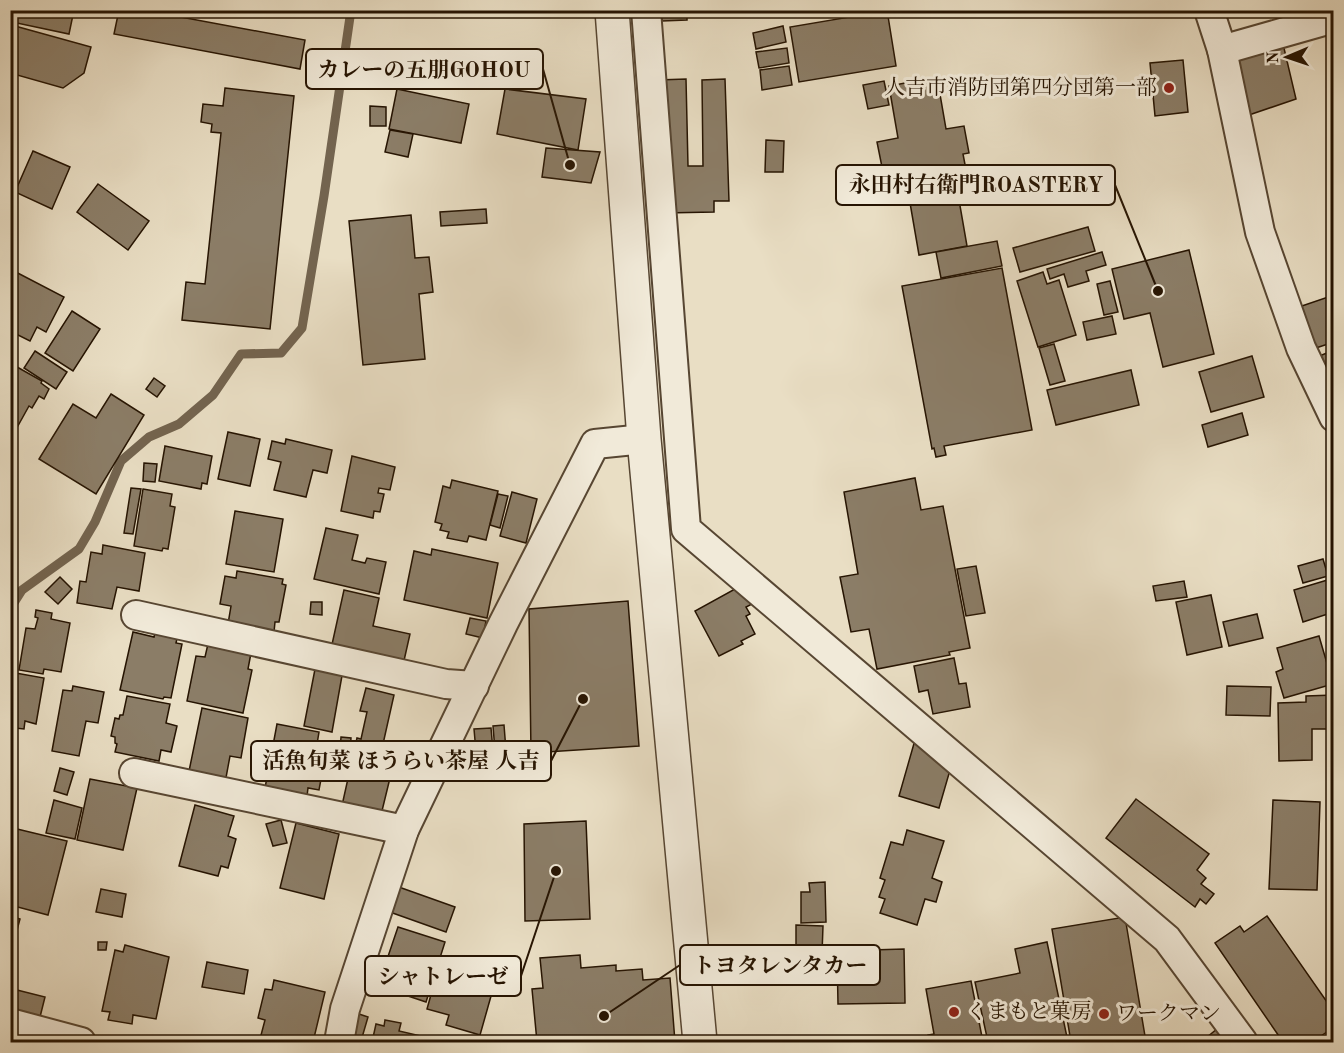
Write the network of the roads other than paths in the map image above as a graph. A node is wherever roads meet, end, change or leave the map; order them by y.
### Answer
1 (612, 10) edge
2 (646, 10) edge
3 (1209, 10) edge
4 (1334, 18) edge
5 (1222, 50) junction
6 (1334, 417) edge
7 (644, 439) junction
8 (136, 615) dead end
9 (474, 686) junction
10 (134, 773) dead end
11 (405, 830) junction
12 (10, 1023) edge
13 (81, 1042) edge
14 (339, 1042) edge
15 (700, 1042) edge
16 (1243, 1042) edge

1 - 7 street
2 - 16 street
3 - 5 street
4 - 5 street
5 - 6 street
7 - 9 street
7 - 15 street
8 - 9 street
9 - 11 street
10 - 11 street
11 - 14 street
12 - 13 street

